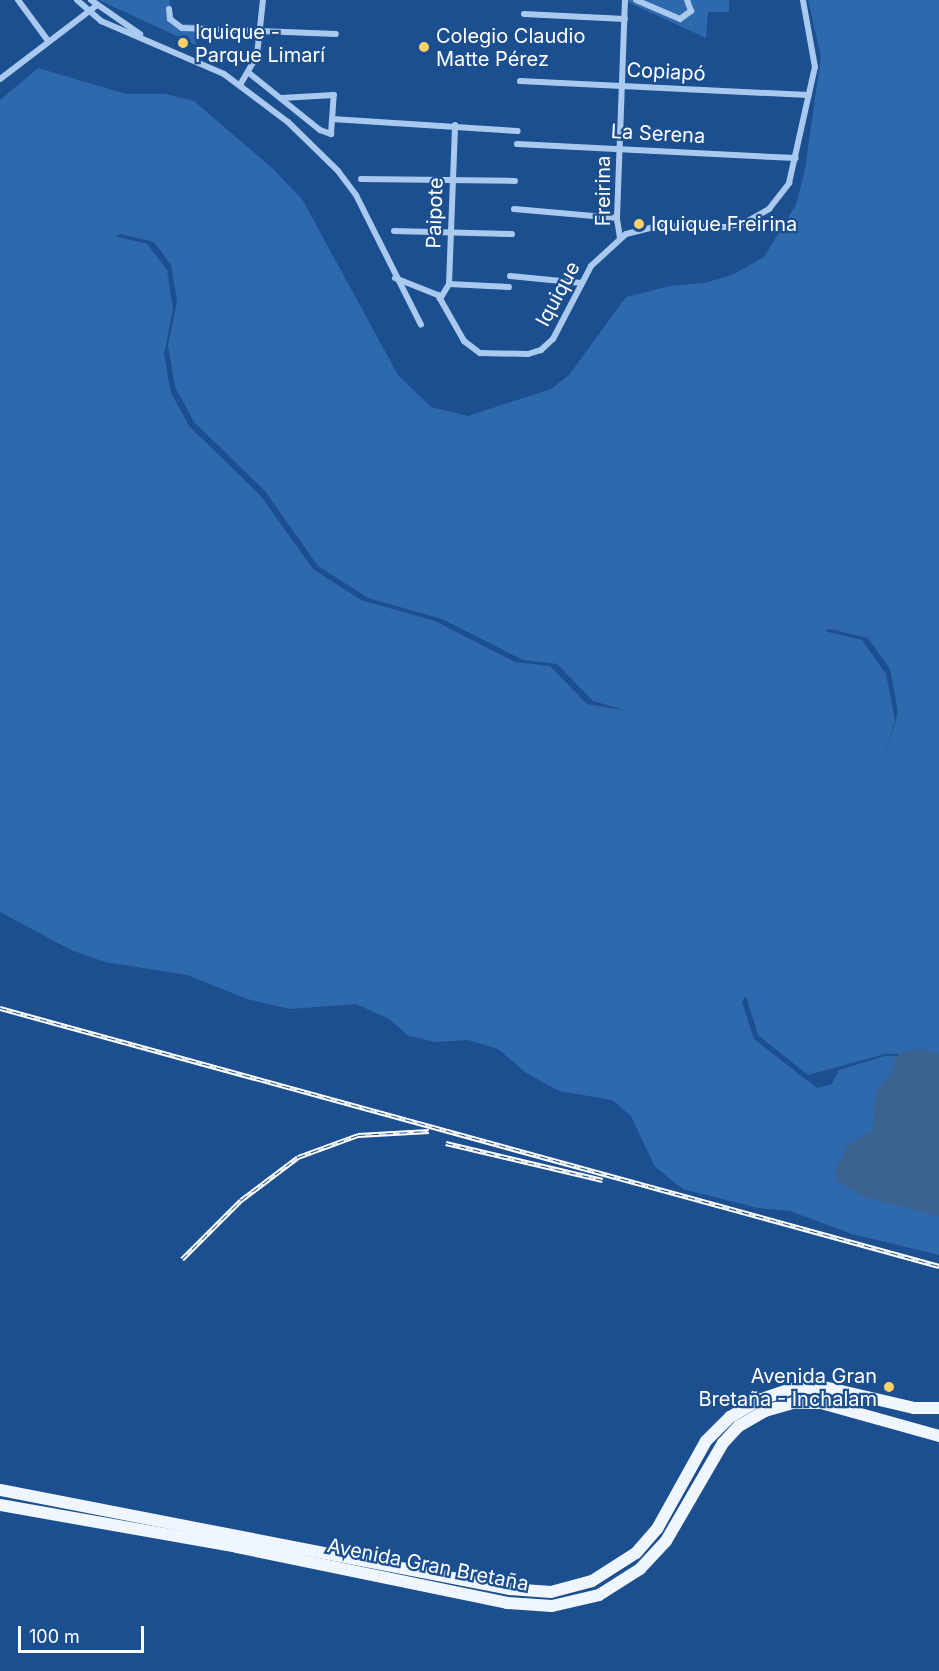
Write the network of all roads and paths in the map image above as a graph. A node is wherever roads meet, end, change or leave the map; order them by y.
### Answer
1 (18, 0) edge
2 (77, 0) edge
3 (91, 0) edge
4 (264, 0) edge
5 (625, 0) edge
6 (636, 0) edge
7 (687, 0) edge
8 (803, 0) edge
9 (97, 5) junction
10 (169, 9) dead end
11 (87, 13) junction
12 (524, 14) dead end
13 (625, 18) junction
14 (262, 31) junction
15 (336, 34) dead end
16 (49, 42) junction
17 (156, 44) junction
18 (249, 73) junction
19 (0, 79) edge
20 (520, 81) dead end
21 (240, 85) junction
22 (623, 86) junction
23 (809, 95) junction
24 (281, 98) junction
25 (332, 119) junction
26 (455, 125) junction
27 (518, 131) dead end
28 (517, 144) dead end
29 (620, 148) junction
30 (796, 158) junction
31 (361, 179) dead end
32 (453, 180) junction
33 (515, 181) dead end
34 (513, 208) dead end
35 (617, 218) junction
36 (394, 231) dead end
37 (451, 234) junction
38 (512, 234) dead end
39 (620, 238) junction
40 (510, 276) dead end
41 (395, 278) junction
42 (582, 283) junction
43 (448, 284) junction
44 (509, 287) dead end
45 (440, 299) junction
46 (421, 326) dead end
47 (939, 1408) edge
48 (939, 1436) edge
49 (0, 1490) edge
50 (0, 1505) edge

1 - 16 street
2 - 11 street
3 - 9 street
4 - 14 street
5 - 13 street, Freirina
6 - 7 street
8 - 23 street, Iquique
9 - 11 street
9 - 17 street
10 - 14 street
11 - 16 street
11 - 17 street
12 - 13 street
13 - 22 street, Freirina
14 - 15 street
14 - 18 street
16 - 19 street
17 - 21 street
18 - 21 street
18 - 24 street
20 - 22 street, Copiapó
21 - 41 street
22 - 23 street, Copiapó
22 - 29 street, Freirina
23 - 30 street, Iquique
24 - 25 street
24 - 25 street
25 - 26 street
26 - 27 street
26 - 32 street, Paipote
28 - 29 street, La Serena
29 - 30 street, La Serena
29 - 35 street, Freirina
30 - 39 street, Iquique
31 - 32 street
32 - 33 street
32 - 37 street, Paipote
34 - 35 street
35 - 39 street, Freirina
36 - 37 street
37 - 38 street
37 - 43 street, Paipote
39 - 42 street, Iquique
40 - 42 street
41 - 45 street
41 - 46 street
42 - 45 street, Iquique
43 - 44 street
43 - 45 street, Paipote
47 - 49 main road, Avenida Gran Bretaña
48 - 50 main road, Avenida Gran Bretaña

